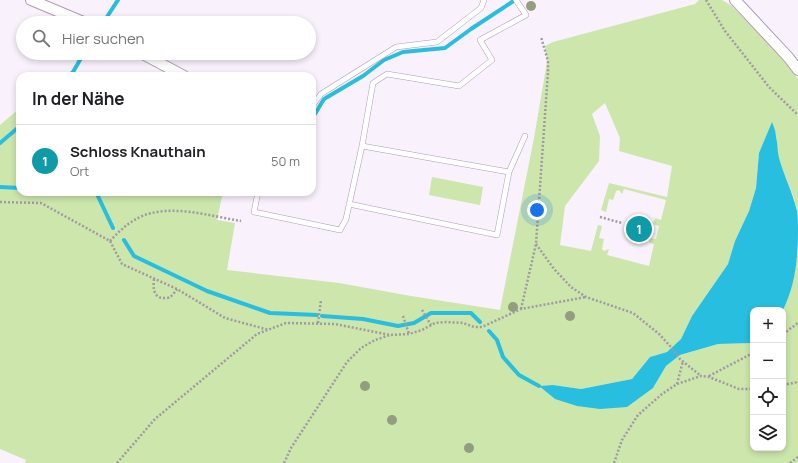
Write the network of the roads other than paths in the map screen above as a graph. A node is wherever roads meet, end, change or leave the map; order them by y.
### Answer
1 (31, 0) edge
2 (484, 0) edge
3 (516, 0) edge
4 (735, 0) edge
5 (69, 16) edge
6 (154, 60) edge
7 (798, 70) edge
8 (177, 72) edge
9 (316, 101) edge
10 (525, 136) dead end
11 (362, 146) junction
12 (509, 172) junction
13 (257, 196) edge
14 (349, 204) junction

1 - 5 street
2 - 9 lane
3 - 11 lane
4 - 7 street
6 - 8 street
10 - 12 lane
11 - 12 lane
11 - 14 lane
12 - 14 lane
13 - 14 lane

